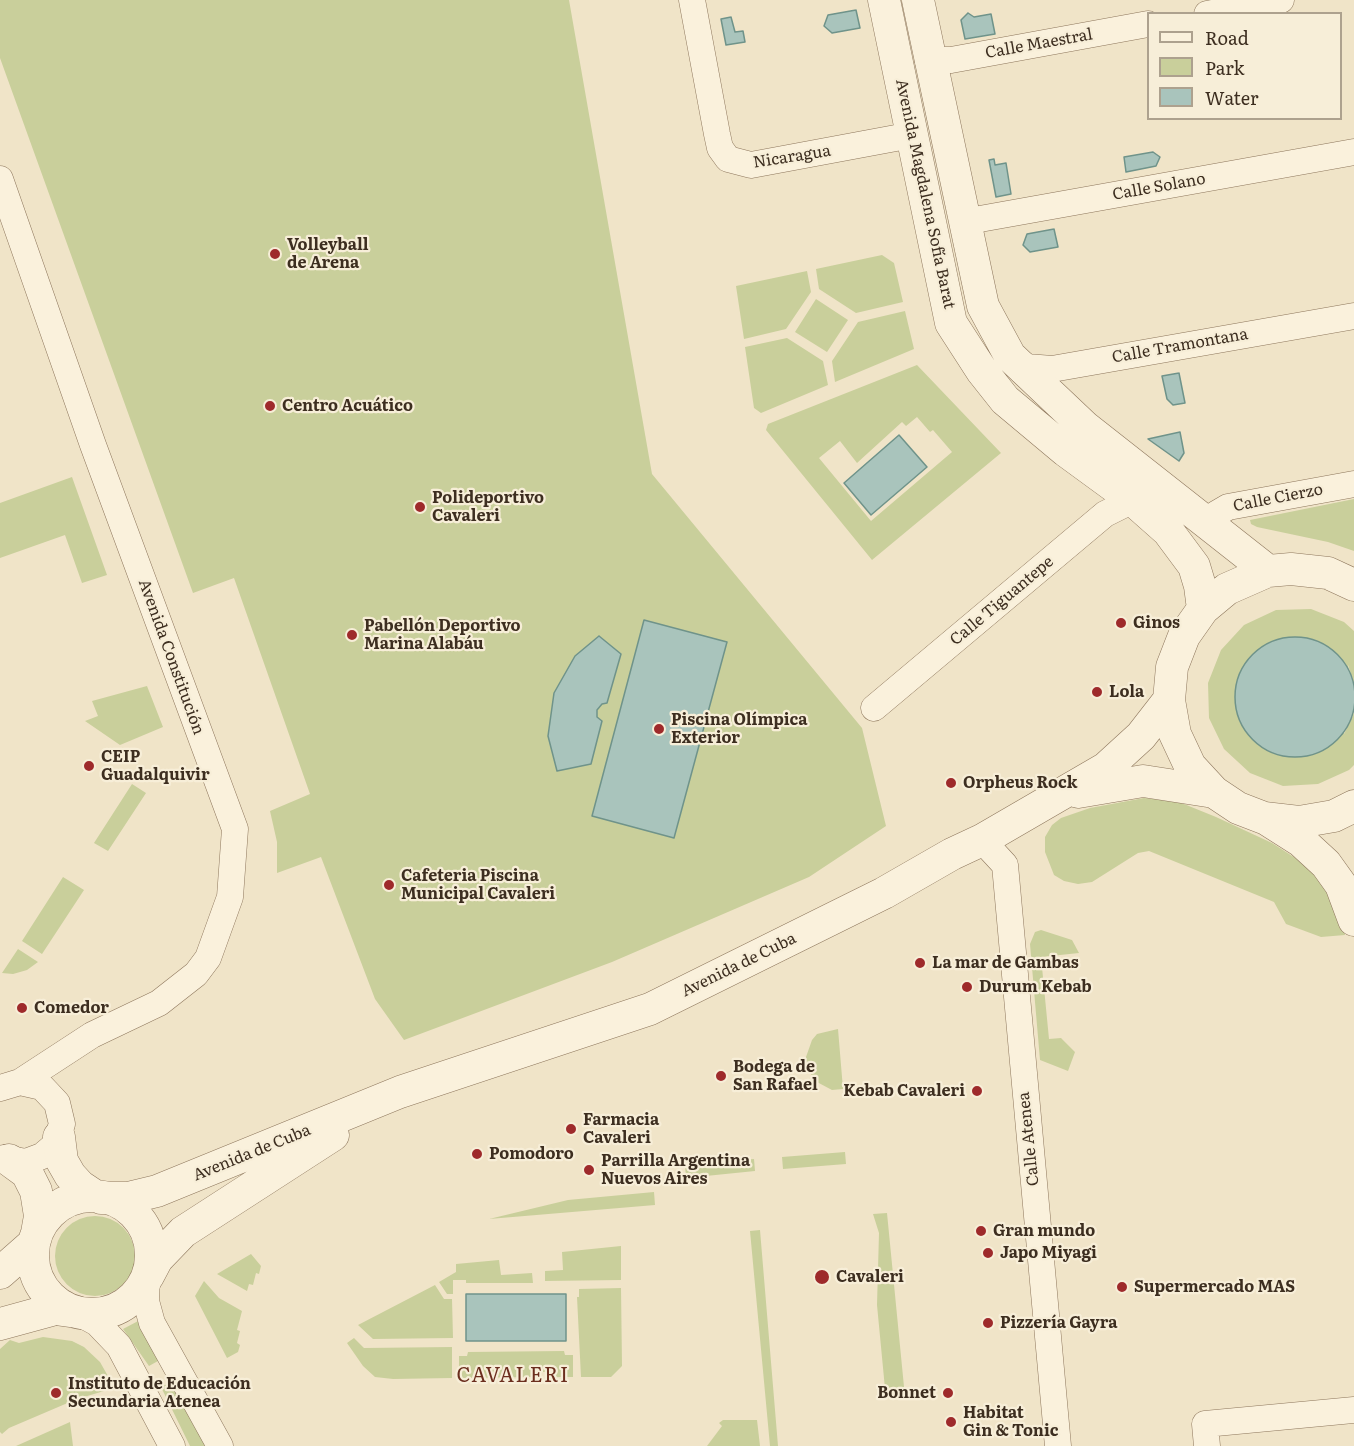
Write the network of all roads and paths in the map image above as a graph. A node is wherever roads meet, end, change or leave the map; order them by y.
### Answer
1 (692, 0) edge
2 (884, 0) edge
3 (918, 0) edge
4 (1281, 0) edge
5 (1218, 12) edge
6 (1147, 24) edge
7 (928, 60) junction
8 (912, 135) junction
9 (1354, 152) edge
10 (0, 179) edge
11 (5, 209) edge
12 (963, 222) junction
13 (1354, 316) edge
14 (1010, 356) junction
15 (1354, 484) edge
16 (1133, 500) junction
17 (1210, 525) junction
18 (1268, 571) junction
19 (1354, 585) edge
20 (1203, 609) junction
21 (1169, 700) junction
22 (874, 708) dead end
23 (1214, 792) junction
24 (1059, 795) junction
25 (1354, 806) edge
26 (1264, 818) junction
27 (982, 840) junction
28 (1354, 920) edge
29 (10, 1085) edge
30 (400, 1092) junction
31 (59, 1137) junction
32 (2, 1157) edge
33 (98, 1197) junction
34 (35, 1239) junction
35 (0, 1273) edge
36 (147, 1276) junction
37 (76, 1312) junction
38 (0, 1324) edge
39 (1354, 1410) edge
40 (172, 1446) edge
41 (220, 1446) edge
42 (1058, 1446) edge
43 (1207, 1446) edge

1 - 8 street, Nicaragua
2 - 8 street, Avenida Magdalena Sofía Barat
3 - 7 street, Avenida Magdalena Sofía Barat
4 - 5 street
6 - 7 street, Calle Maestral
7 - 12 street, Avenida Magdalena Sofía Barat
8 - 16 street, Avenida Magdalena Sofía Barat
9 - 12 street, Calle Solano
10 - 11 street, Avenida Constitución
11 - 29 street, Avenida Constitución
12 - 14 street, Avenida Magdalena Sofía Barat
13 - 14 street, Calle Tramontana
14 - 17 street, Avenida Magdalena Sofía Barat
15 - 17 street, Calle Cierzo
16 - 20 street, Avenida Magdalena Sofía Barat
16 - 22 street, Calle Tiguantepe
17 - 18 street, Avenida Magdalena Sofía Barat
18 - 19 street
18 - 20 street
20 - 21 street
21 - 23 street
21 - 24 street, Avenida de Cuba
23 - 24 street
23 - 26 street
24 - 27 street, Avenida de Cuba
25 - 26 street
26 - 28 street
27 - 30 street, Avenida de Cuba
27 - 42 street, Calle Atenea
29 - 31 street
30 - 33 street, Avenida de Cuba
30 - 36 street, Avenida de Cuba
31 - 32 street
31 - 33 street
32 - 34 street
33 - 34 street
33 - 36 street
34 - 35 street
34 - 37 street
36 - 37 street
36 - 41 street
37 - 38 street
37 - 40 street
39 - 43 street

